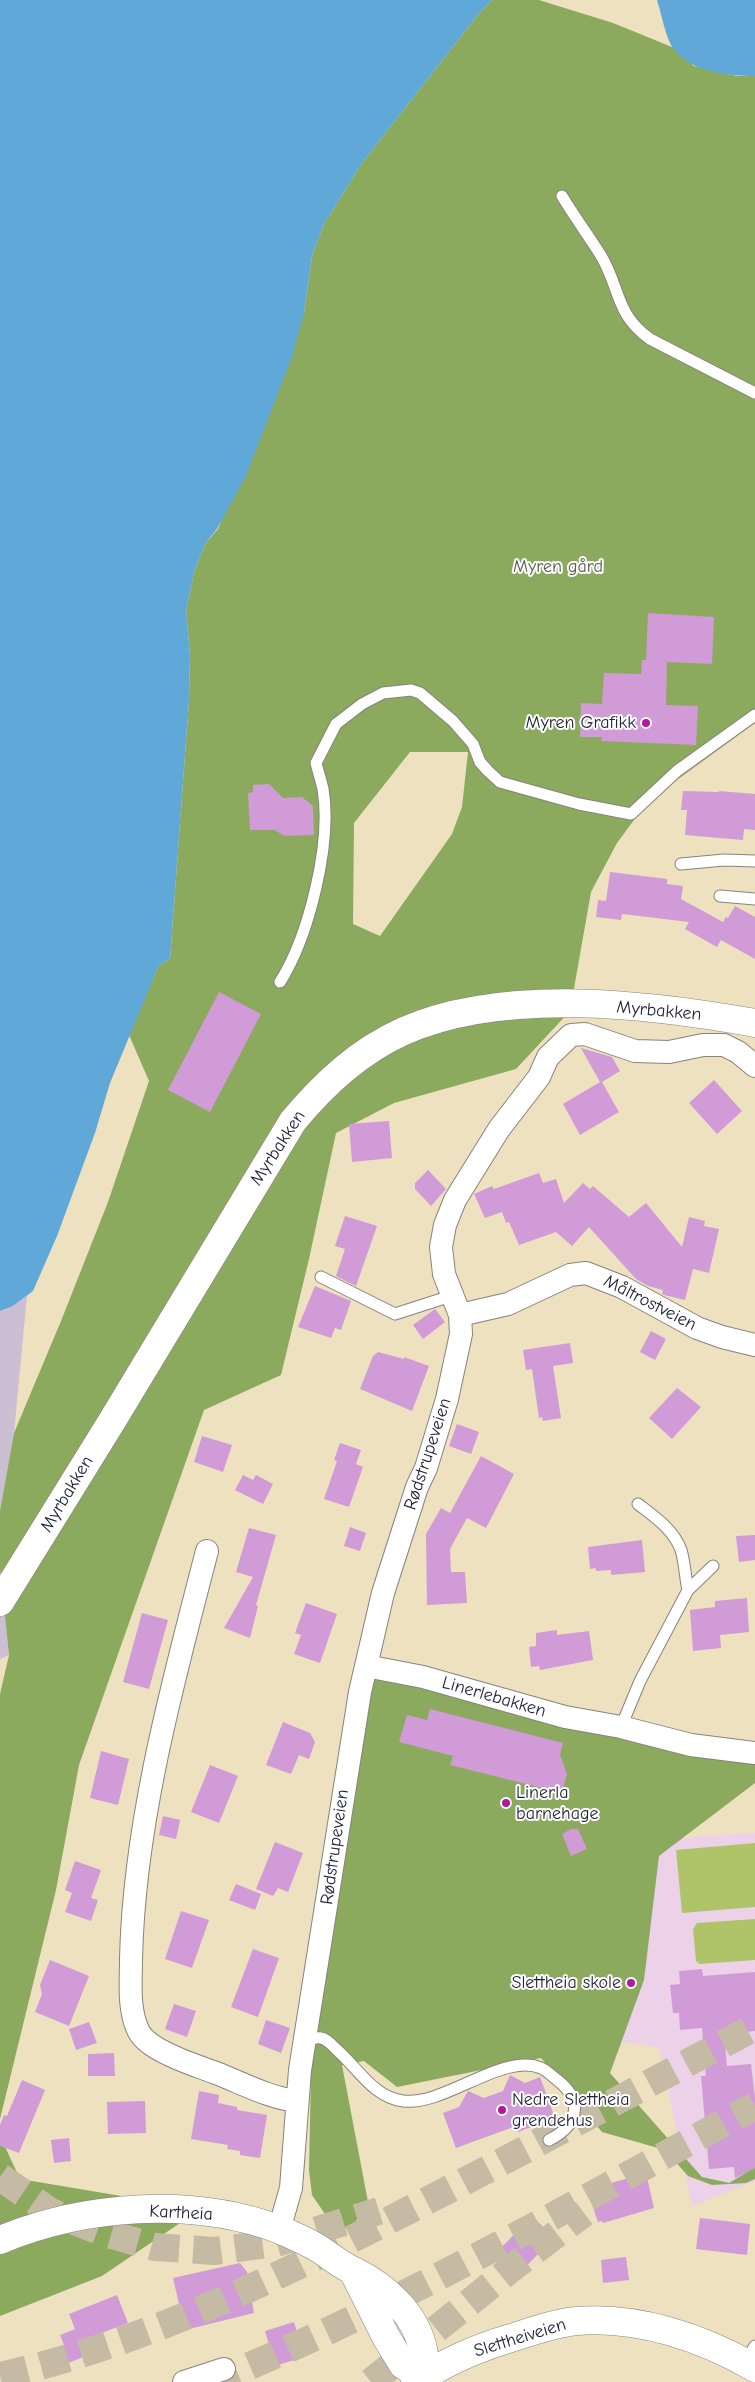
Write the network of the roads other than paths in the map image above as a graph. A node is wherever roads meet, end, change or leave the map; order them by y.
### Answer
1 (562, 196) dead end
2 (755, 393) edge
3 (755, 714) edge
4 (755, 861) edge
5 (681, 864) dead end
6 (720, 896) dead end
7 (755, 899) edge
8 (280, 982) dead end
9 (755, 1023) edge
10 (755, 1066) edge
11 (321, 1278) dead end
12 (456, 1305) junction
13 (755, 1345) edge
14 (638, 1504) dead end
15 (208, 1551) dead end
16 (713, 1566) dead end
17 (688, 1590) junction
18 (0, 1602) edge
19 (366, 1666) junction
20 (621, 1727) junction
21 (755, 1754) edge
22 (306, 2041) junction
23 (297, 2101) junction
24 (549, 2140) dead end
25 (279, 2230) junction
26 (0, 2240) edge
27 (752, 2359) edge
28 (224, 2369) dead end
29 (422, 2380) edge
30 (184, 2382) edge

1 - 2 lane
3 - 8 lane
4 - 5 lane
6 - 7 lane
9 - 18 street, Myrbakken
10 - 12 street, Rødstrupeveien
11 - 12 lane, Måltrostveien
12 - 13 street, Måltrostveien
12 - 19 street, Rødstrupeveien
14 - 17 lane
15 - 23 street
16 - 17 lane
17 - 20 lane
19 - 20 street, Linerlebakken
19 - 22 street, Rødstrupeveien
20 - 21 street, Linerlebakken
22 - 23 street, Rødstrupeveien
22 - 24 lane
23 - 25 street, Rødstrupeveien
25 - 26 street, Kartheia
25 - 29 street, Kartheia
27 - 29 street, Slettheiveien
28 - 30 street

